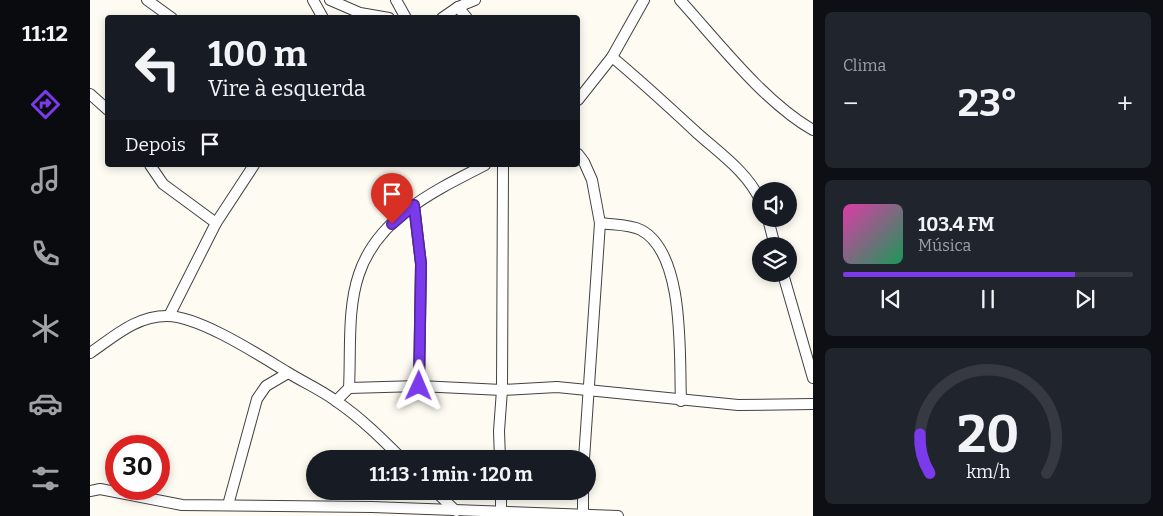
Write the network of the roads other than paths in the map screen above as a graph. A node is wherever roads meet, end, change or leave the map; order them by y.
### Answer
1 (147, 0) edge
2 (312, 0) edge
3 (330, 0) edge
4 (396, 0) edge
5 (474, 0) edge
6 (644, 0) edge
7 (680, 0) edge
8 (458, 7) junction
9 (168, 15) edge
10 (321, 15) edge
11 (375, 15) edge
12 (404, 15) edge
13 (446, 15) edge
14 (465, 15) edge
15 (612, 57) junction
16 (90, 94) edge
17 (580, 97) edge
18 (105, 107) edge
19 (813, 130) edge
20 (580, 157) edge
21 (151, 167) edge
22 (253, 167) edge
23 (481, 167) edge
24 (503, 167) edge
25 (752, 185) edge
26 (414, 205) junction
27 (600, 223) junction
28 (216, 224) junction
29 (784, 282) edge
30 (169, 316) junction
31 (90, 353) edge
32 (288, 373) junction
33 (813, 378) edge
34 (419, 386) junction
35 (349, 388) junction
36 (502, 390) junction
37 (589, 391) junction
38 (336, 401) junction
39 (681, 401) junction
40 (813, 404) edge
41 (393, 450) edge
42 (500, 450) edge
43 (585, 450) edge
44 (90, 491) edge
45 (443, 500) edge
46 (501, 500) edge
47 (583, 500) edge
48 (228, 505) junction
49 (370, 511) edge
50 (501, 512) junction
51 (455, 514) edge
52 (583, 514) junction
53 (528, 515) edge
54 (618, 516) edge

1 - 9 street
2 - 10 street
3 - 11 street
4 - 12 street
5 - 8 street
6 - 15 street
7 - 19 street
8 - 13 street
8 - 14 street
15 - 17 street
15 - 25 street
16 - 18 street
20 - 27 street
21 - 28 street
22 - 28 street
23 - 26 street
24 - 36 street
26 - 34 street
26 - 35 street
27 - 37 street
27 - 39 street
28 - 30 street
29 - 33 street
30 - 31 street
30 - 32 street
32 - 38 street
32 - 48 street
34 - 35 street
34 - 36 street
35 - 38 street
36 - 37 street
36 - 42 street
37 - 39 street
37 - 43 street
38 - 41 street
39 - 40 street
44 - 48 street
45 - 51 street
46 - 50 street
47 - 52 street
48 - 49 street
49 - 51 street
50 - 51 street
50 - 53 street
52 - 53 street
52 - 54 street

